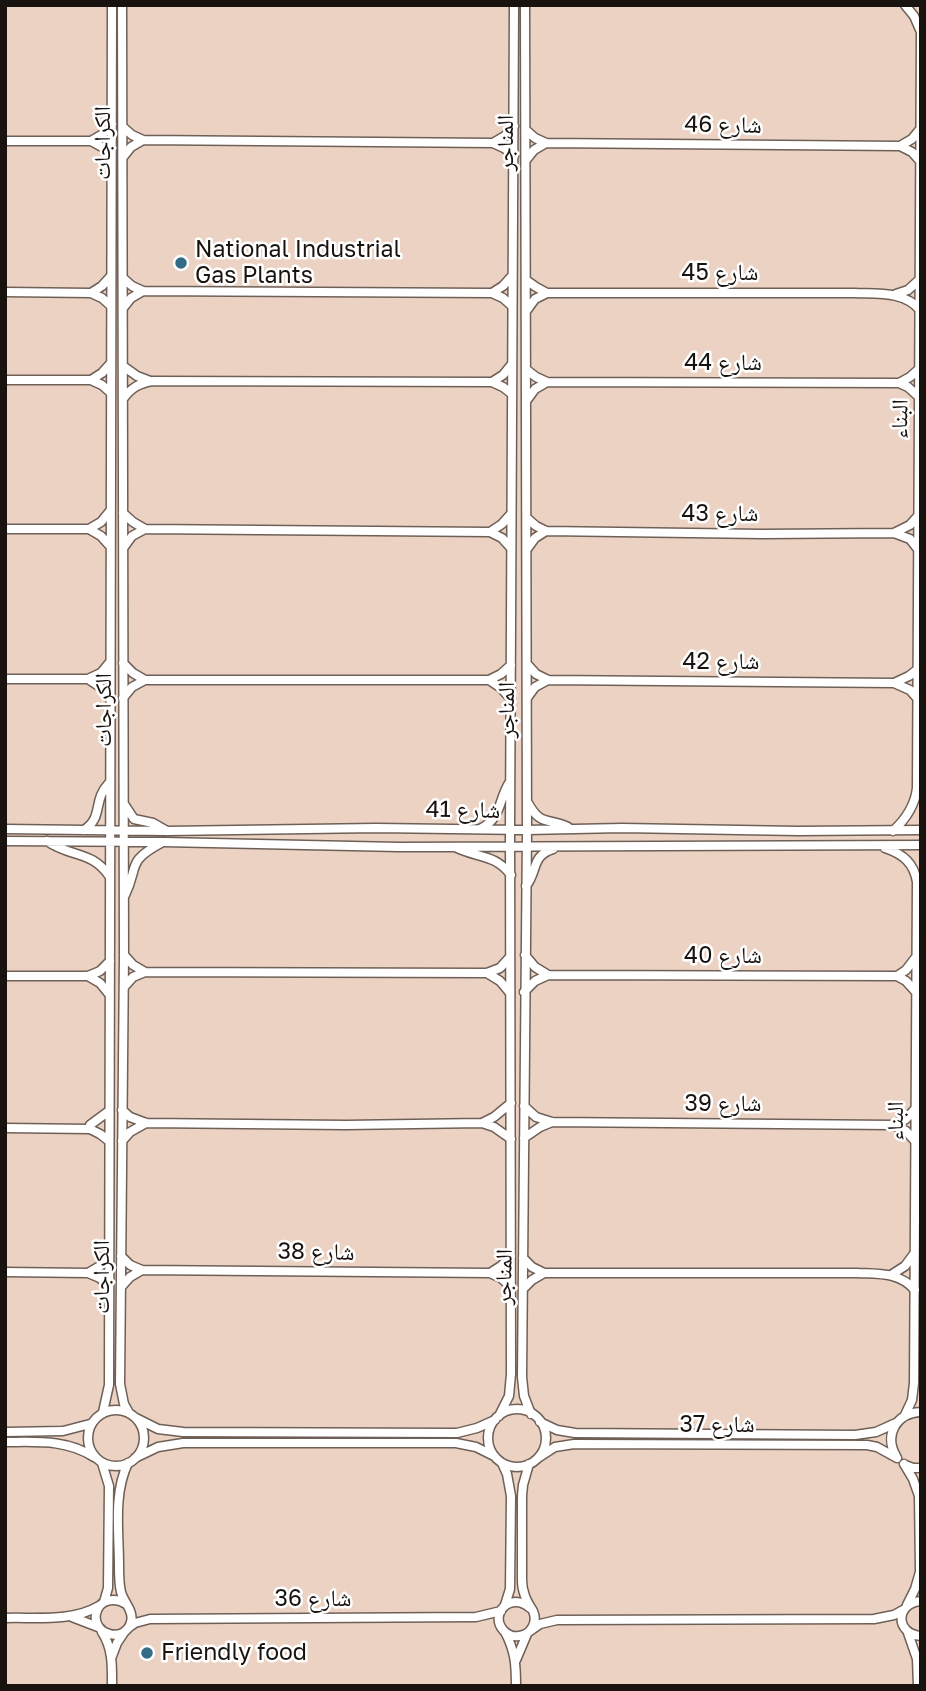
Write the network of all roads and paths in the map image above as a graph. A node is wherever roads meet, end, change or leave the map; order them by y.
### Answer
1 (112, 5) edge
2 (122, 5) edge
3 (514, 5) edge
4 (525, 5) edge
5 (905, 5) edge
6 (111, 124) junction
7 (514, 126) junction
8 (123, 127) junction
9 (921, 128) edge
10 (526, 130) junction
11 (143, 140) junction
12 (5, 141) edge
13 (91, 141) junction
14 (493, 143) junction
15 (546, 143) junction
16 (900, 146) junction
17 (111, 154) junction
18 (514, 156) junction
19 (123, 157) junction
20 (526, 160) junction
21 (920, 162) edge
22 (111, 276) junction
23 (512, 276) junction
24 (123, 278) junction
25 (920, 279) edge
26 (526, 280) junction
27 (143, 291) junction
28 (5, 292) edge
29 (91, 293) junction
30 (492, 293) junction
31 (547, 293) junction
32 (893, 295) junction
33 (111, 306) junction
34 (512, 306) junction
35 (123, 308) junction
36 (527, 310) junction
37 (920, 310) edge
38 (111, 363) junction
39 (512, 364) junction
40 (123, 366) junction
41 (920, 368) edge
42 (527, 370) junction
43 (5, 380) edge
44 (91, 380) junction
45 (153, 382) junction
46 (492, 382) junction
47 (547, 383) junction
48 (899, 383) junction
49 (111, 393) junction
50 (512, 394) junction
51 (919, 397) edge
52 (123, 399) junction
53 (527, 400) junction
54 (110, 510) junction
55 (123, 513) junction
56 (511, 513) junction
57 (918, 516) junction
58 (527, 518) junction
59 (5, 529) edge
60 (89, 529) junction
61 (145, 529) junction
62 (546, 531) junction
63 (489, 532) junction
64 (894, 533) junction
65 (110, 545) junction
66 (123, 548) junction
67 (511, 548) junction
68 (917, 548) junction
69 (527, 549) junction
70 (110, 662) junction
71 (123, 663) junction
72 (527, 664) junction
73 (511, 665) junction
74 (918, 668) junction
75 (5, 679) edge
76 (88, 679) junction
77 (145, 680) junction
78 (489, 680) junction
79 (548, 680) junction
80 (894, 683) junction
81 (110, 697) junction
82 (123, 698) junction
83 (510, 698) junction
84 (527, 699) junction
85 (918, 699) junction
86 (510, 780) junction
87 (109, 783) junction
88 (527, 801) junction
89 (124, 803) junction
90 (5, 829) edge
91 (480, 829) junction
92 (570, 829) junction
93 (84, 830) junction
94 (109, 830) junction
95 (124, 830) junction
96 (510, 830) junction
97 (527, 830) junction
98 (921, 830) edge
99 (167, 831) junction
100 (894, 831) junction
101 (5, 841) edge
102 (47, 842) junction
103 (110, 842) junction
104 (124, 842) junction
105 (164, 842) junction
106 (921, 845) edge
107 (454, 846) junction
108 (510, 846) junction
109 (526, 846) junction
110 (559, 846) junction
111 (879, 846) junction
112 (511, 875) junction
113 (110, 877) junction
114 (526, 886) junction
115 (123, 898) junction
116 (124, 955) junction
117 (525, 955) junction
118 (510, 957) junction
119 (916, 957) junction
120 (110, 961) junction
121 (145, 972) junction
122 (486, 974) junction
123 (548, 975) junction
124 (5, 976) edge
125 (88, 976) junction
126 (897, 976) junction
127 (124, 987) junction
128 (524, 992) junction
129 (916, 992) junction
130 (510, 993) junction
131 (109, 994) junction
132 (511, 1103) junction
133 (524, 1105) junction
134 (915, 1109) junction
135 (122, 1110) junction
136 (109, 1111) junction
137 (552, 1122) junction
138 (146, 1123) junction
139 (481, 1123) junction
140 (893, 1125) junction
141 (5, 1128) edge
142 (90, 1129) junction
143 (524, 1138) junction
144 (510, 1139) junction
145 (122, 1140) junction
146 (109, 1141) junction
147 (916, 1142) junction
148 (915, 1252) junction
149 (511, 1255) junction
150 (109, 1256) junction
151 (121, 1256) junction
152 (523, 1258) junction
153 (142, 1270) junction
154 (5, 1272) edge
155 (88, 1273) junction
156 (490, 1273) junction
157 (544, 1273) junction
158 (891, 1275) junction
159 (109, 1287) junction
160 (121, 1287) junction
161 (511, 1287) junction
162 (523, 1289) junction
163 (915, 1290) junction
164 (103, 1412) junction
165 (921, 1412) edge
166 (531, 1414) junction
167 (132, 1415) junction
168 (905, 1415) junction
169 (497, 1418) junction
170 (540, 1422) junction
171 (896, 1423) junction
172 (90, 1424) junction
173 (5, 1432) edge
174 (5, 1442) edge
175 (494, 1456) junction
176 (538, 1458) junction
177 (99, 1460) junction
178 (132, 1461) junction
179 (901, 1461) junction
180 (502, 1463) junction
181 (529, 1464) junction
182 (921, 1468) edge
183 (920, 1492) edge
184 (920, 1574) edge
185 (921, 1601) edge
186 (102, 1604) junction
187 (127, 1606) junction
188 (905, 1608) junction
189 (503, 1609) junction
190 (531, 1609) junction
191 (69, 1617) junction
192 (476, 1617) junction
193 (5, 1618) edge
194 (150, 1619) junction
195 (874, 1619) junction
196 (557, 1620) junction
197 (99, 1628) junction
198 (127, 1629) junction
199 (503, 1630) junction
200 (906, 1630) junction
201 (529, 1632) junction
202 (921, 1636) edge
203 (112, 1656) junction
204 (921, 1656) edge
205 (516, 1660) junction
206 (918, 1668) junction
207 (112, 1686) edge
208 (516, 1686) edge
209 (918, 1686) edge

1 - 6 street, الكراجات
2 - 8 street, الكراجات
3 - 7 street, المناجر
4 - 10 street, المناجر
5 - 9 street, البناء
6 - 13 street
6 - 17 street, الكراجات
7 - 14 street
7 - 18 street, المناجر
8 - 11 street
8 - 19 street, الكراجات
9 - 16 street
9 - 21 street, البناء
10 - 15 street
10 - 20 street, المناجر
11 - 14 street
11 - 19 street
12 - 13 street
13 - 17 street
14 - 18 street
15 - 16 street, شارع 46
15 - 20 street
16 - 21 street
17 - 22 street, الكراجات
18 - 23 street, المناجر
19 - 24 street, الكراجات
20 - 26 street, المناجر
21 - 25 street, البناء
22 - 29 street
22 - 33 street, الكراجات
23 - 30 street
23 - 34 street, المناجر
24 - 27 street
24 - 35 street, الكراجات
25 - 32 street
25 - 37 street, البناء
26 - 31 street
26 - 36 street, المناجر
27 - 30 street
27 - 35 street
28 - 29 street
29 - 33 street
30 - 34 street
31 - 32 street, شارع 45
31 - 36 street
32 - 37 street, شارع 45
33 - 38 street, الكراجات
34 - 39 street, المناجر
35 - 40 street, الكراجات
36 - 42 street, المناجر
37 - 41 street, البناء
38 - 44 street
38 - 49 street, الكراجات
39 - 46 street
39 - 50 street, المناجر
40 - 45 street
40 - 52 street, الكراجات
41 - 48 street
41 - 51 street, البناء
42 - 47 street
42 - 53 street, المناجر
43 - 44 street
44 - 49 street
45 - 46 street
45 - 52 street
46 - 50 street
47 - 48 street, شارع 44
47 - 53 street
48 - 51 street
49 - 54 street, الكراجات
50 - 56 street, المناجر
51 - 57 street, البناء
52 - 55 street, الكراجات
53 - 58 street, المناجر
54 - 60 street
54 - 65 street, الكراجات
55 - 61 street
55 - 66 street, الكراجات
56 - 63 street
56 - 67 street, المناجر
57 - 64 street
57 - 68 street, البناء
58 - 62 street
58 - 69 street, المناجر
59 - 60 street
60 - 65 street
61 - 63 street
61 - 66 street
62 - 64 street, شارع 43
62 - 69 street
63 - 67 street
64 - 68 street
65 - 70 street, الكراجات
66 - 71 street, الكراجات
67 - 73 street, المناجر
68 - 74 street, البناء
69 - 72 street, المناجر
70 - 76 street
70 - 81 street, الكراجات
71 - 77 street
71 - 82 street, الكراجات
72 - 79 street
72 - 84 street, المناجر
73 - 78 street
73 - 83 street, المناجر
74 - 80 street
74 - 85 street, البناء
75 - 76 street
76 - 81 street
77 - 78 street
77 - 82 street
78 - 83 street
79 - 80 street, شارع 42
79 - 84 street
80 - 85 street
81 - 87 street, الكراجات
82 - 89 street, الكراجات
83 - 86 street, المناجر
84 - 88 street, المناجر
85 - 100 street, البناء
86 - 91 street, المناجر
86 - 96 street, المناجر
87 - 93 street
87 - 94 street, الكراجات
88 - 92 street
88 - 97 street, المناجر
89 - 95 street, الكراجات
89 - 99 street
90 - 93 street, شارع 41
91 - 96 street, شارع 41
91 - 99 street, شارع 41
92 - 97 street, شارع 41
92 - 100 street, شارع 41
93 - 94 street, شارع 41
94 - 95 street, شارع 41
94 - 103 street, الكراجات
95 - 99 street, شارع 41
95 - 104 street, الكراجات
96 - 97 street, شارع 41
96 - 108 street, المناجر
97 - 109 street, المناجر
98 - 100 street, شارع 41
101 - 102 street, شارع 41
102 - 103 street, شارع 41
102 - 113 street
103 - 104 street, شارع 41
103 - 113 street, الكراجات
104 - 105 street, شارع 41
104 - 115 street, الكراجات
105 - 107 street, شارع 41
105 - 115 street
106 - 111 street, شارع 41
107 - 108 street, شارع 41
107 - 112 street
108 - 109 street, شارع 41
108 - 112 street, المناجر
109 - 110 street, شارع 41
109 - 114 street, المناجر
110 - 111 street, شارع 41
110 - 114 street
111 - 119 street, البناء
112 - 118 street, المناجر
113 - 120 street, الكراجات
114 - 117 street, المناجر
115 - 116 street, الكراجات
116 - 121 street
116 - 127 street, الكراجات
117 - 123 street
117 - 128 street, المناجر
118 - 122 street
118 - 130 street, المناجر
119 - 126 street
119 - 129 street, البناء
120 - 125 street
120 - 131 street, الكراجات
121 - 122 street
121 - 127 street
122 - 130 street
123 - 126 street, شارع 40
123 - 128 street
124 - 125 street
125 - 131 street
126 - 129 street
127 - 135 street, الكراجات
128 - 133 street, المناجر
129 - 134 street, البناء
130 - 132 street, المناجر
131 - 136 street, الكراجات
132 - 139 street
132 - 144 street, المناجر
133 - 137 street
133 - 143 street, المناجر
134 - 140 street
134 - 147 street, البناء
135 - 138 street
135 - 145 street, الكراجات
136 - 142 street
136 - 146 street, الكراجات
137 - 140 street, شارع 39
137 - 143 street
138 - 139 street
138 - 145 street
139 - 144 street
140 - 147 street
141 - 142 street
142 - 146 street
143 - 152 street, المناجر
144 - 149 street, المناجر
145 - 151 street, الكراجات
146 - 150 street, الكراجات
147 - 148 street, البناء
148 - 158 street
148 - 163 street, البناء
149 - 156 street
149 - 161 street, المناجر
150 - 155 street
150 - 159 street, الكراجات
151 - 153 street
151 - 160 street, الكراجات
152 - 157 street
152 - 162 street, المناجر
153 - 156 street, شارع 38
153 - 160 street
154 - 155 street
155 - 159 street
156 - 161 street
157 - 158 street
157 - 162 street
158 - 163 street
159 - 164 street, الكراجات
160 - 167 street, الكراجات
161 - 169 street, المناجر
162 - 166 street, المناجر
163 - 168 street, البناء
164 - 167 street
164 - 172 street
165 - 168 street
166 - 169 street
166 - 170 street
167 - 169 street
167 - 178 street
168 - 171 street
169 - 175 street
170 - 171 street, شارع 37
170 - 176 street
171 - 179 street
172 - 173 street
172 - 177 street
174 - 177 street
175 - 178 street
175 - 180 street
176 - 179 street, شارع 37
176 - 181 street
177 - 178 street
177 - 186 street
178 - 187 street
179 - 182 street, شارع 37
179 - 183 street
180 - 181 street
180 - 189 street
181 - 190 street
183 - 184 street
184 - 188 street
185 - 188 street
186 - 187 street
186 - 191 street
186 - 197 street
187 - 194 street, شارع 36
187 - 198 street
188 - 195 street
188 - 200 street
189 - 190 street
189 - 192 street, شارع 36
189 - 199 street
190 - 196 street
190 - 201 street
191 - 193 street
191 - 197 street
192 - 194 street, شارع 36
192 - 199 street, شارع 36
194 - 198 street, شارع 36
195 - 196 street
195 - 200 street
196 - 201 street
197 - 198 street
197 - 203 street
198 - 203 street
199 - 201 street
199 - 205 street
200 - 202 street
200 - 206 street
201 - 205 street
203 - 207 street
204 - 206 street
205 - 208 street
206 - 209 street

